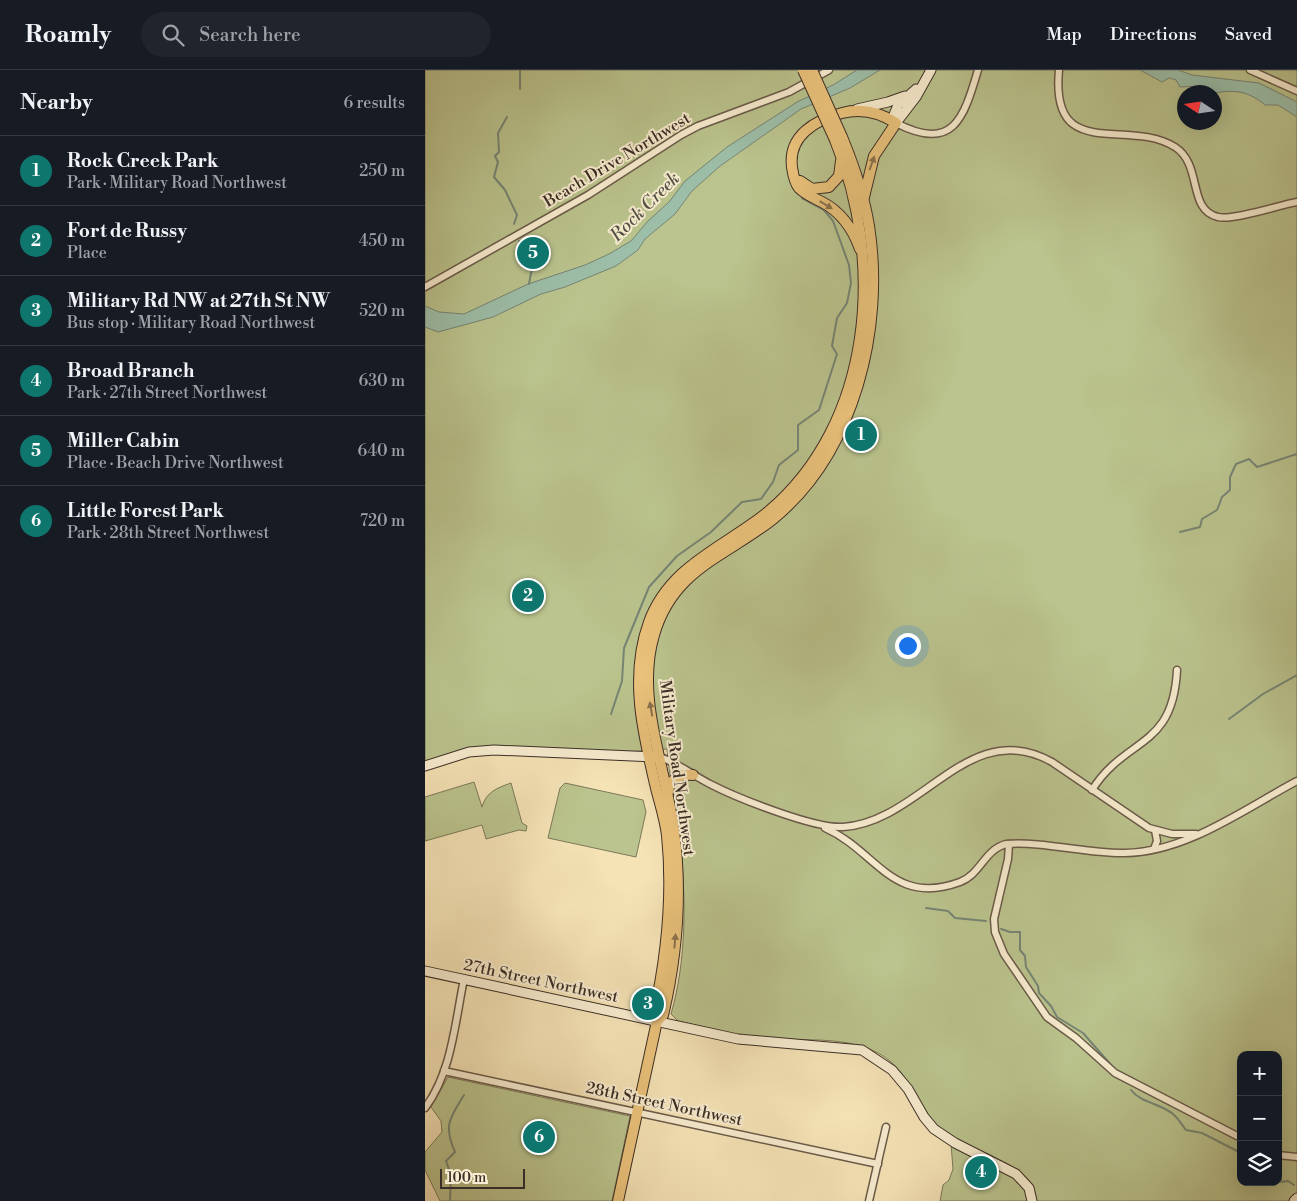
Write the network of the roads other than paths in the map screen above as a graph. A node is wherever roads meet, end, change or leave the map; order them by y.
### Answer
1 (803, 70) edge
2 (812, 70) edge
3 (829, 70) edge
4 (931, 70) edge
5 (979, 70) edge
6 (1059, 70) edge
7 (1251, 70) edge
8 (925, 81) junction
9 (917, 89) junction
10 (1297, 91) edge
11 (855, 109) junction
12 (897, 123) junction
13 (839, 139) junction
14 (841, 154) junction
15 (793, 173) junction
16 (1297, 202) edge
17 (865, 209) junction
18 (864, 259) junction
19 (425, 287) edge
20 (1177, 670) dead end
21 (655, 757) junction
22 (425, 766) edge
23 (693, 775) junction
24 (1297, 781) edge
25 (1092, 790) junction
26 (668, 792) junction
27 (818, 824) junction
28 (854, 826) junction
29 (1155, 830) junction
30 (1196, 834) junction
31 (852, 842) junction
32 (1009, 844) junction
33 (1154, 849) junction
34 (425, 971) edge
35 (464, 980) junction
36 (657, 1021) junction
37 (444, 1071) junction
38 (425, 1108) edge
39 (637, 1113) junction
40 (885, 1127) dead end
41 (1237, 1136) edge
42 (1282, 1155) edge
43 (1297, 1157) edge
44 (878, 1164) junction
45 (1297, 1198) edge
46 (618, 1201) edge
47 (869, 1201) edge
48 (1032, 1201) edge
49 (1294, 1201) edge

1 - 13 main road, Military Road Northwest, bridge
2 - 13 main road, Military Road Northwest, bridge
3 - 19 street, Beach Drive Northwest
4 - 8 street
5 - 12 street
6 - 16 street
7 - 10 street
8 - 9 street
8 - 12 street
9 - 11 street
9 - 12 street
11 - 12 main road
11 - 15 main road
17 -> 12 main road
13 - 14 main road, Military Road Northwest
13 - 17 main road, Military Road Northwest
14 - 15 main road
14 - 18 main road, Military Road Northwest
15 -> 18 main road
21 -> 17 main road, Military Road Northwest
18 - 21 main road, Military Road Northwest
20 - 25 street
21 - 22 street
21 - 23 street
21 - 26 main road, Military Road Northwest
21 - 36 main road, Military Road Northwest
23 - 26 main road
23 - 27 street
24 - 30 street
25 - 28 street
25 - 29 street
36 -> 26 main road, Military Road Northwest
27 - 28 street
27 - 31 street
28 - 31 street
29 - 30 street
29 - 33 street
30 - 33 street
31 - 32 street
32 - 33 street
32 - 41 street
34 - 35 street, 27th Street Northwest
35 - 36 street, 27th Street Northwest
35 - 37 street
36 - 39 main road, Military Road Northwest
36 - 48 street, 27th Street Northwest
37 - 38 street
37 - 39 street, 28th Street Northwest
39 - 44 street, 28th Street Northwest
39 - 46 main road, Military Road Northwest
40 - 44 street
42 - 43 street
44 - 47 street
45 - 49 street

